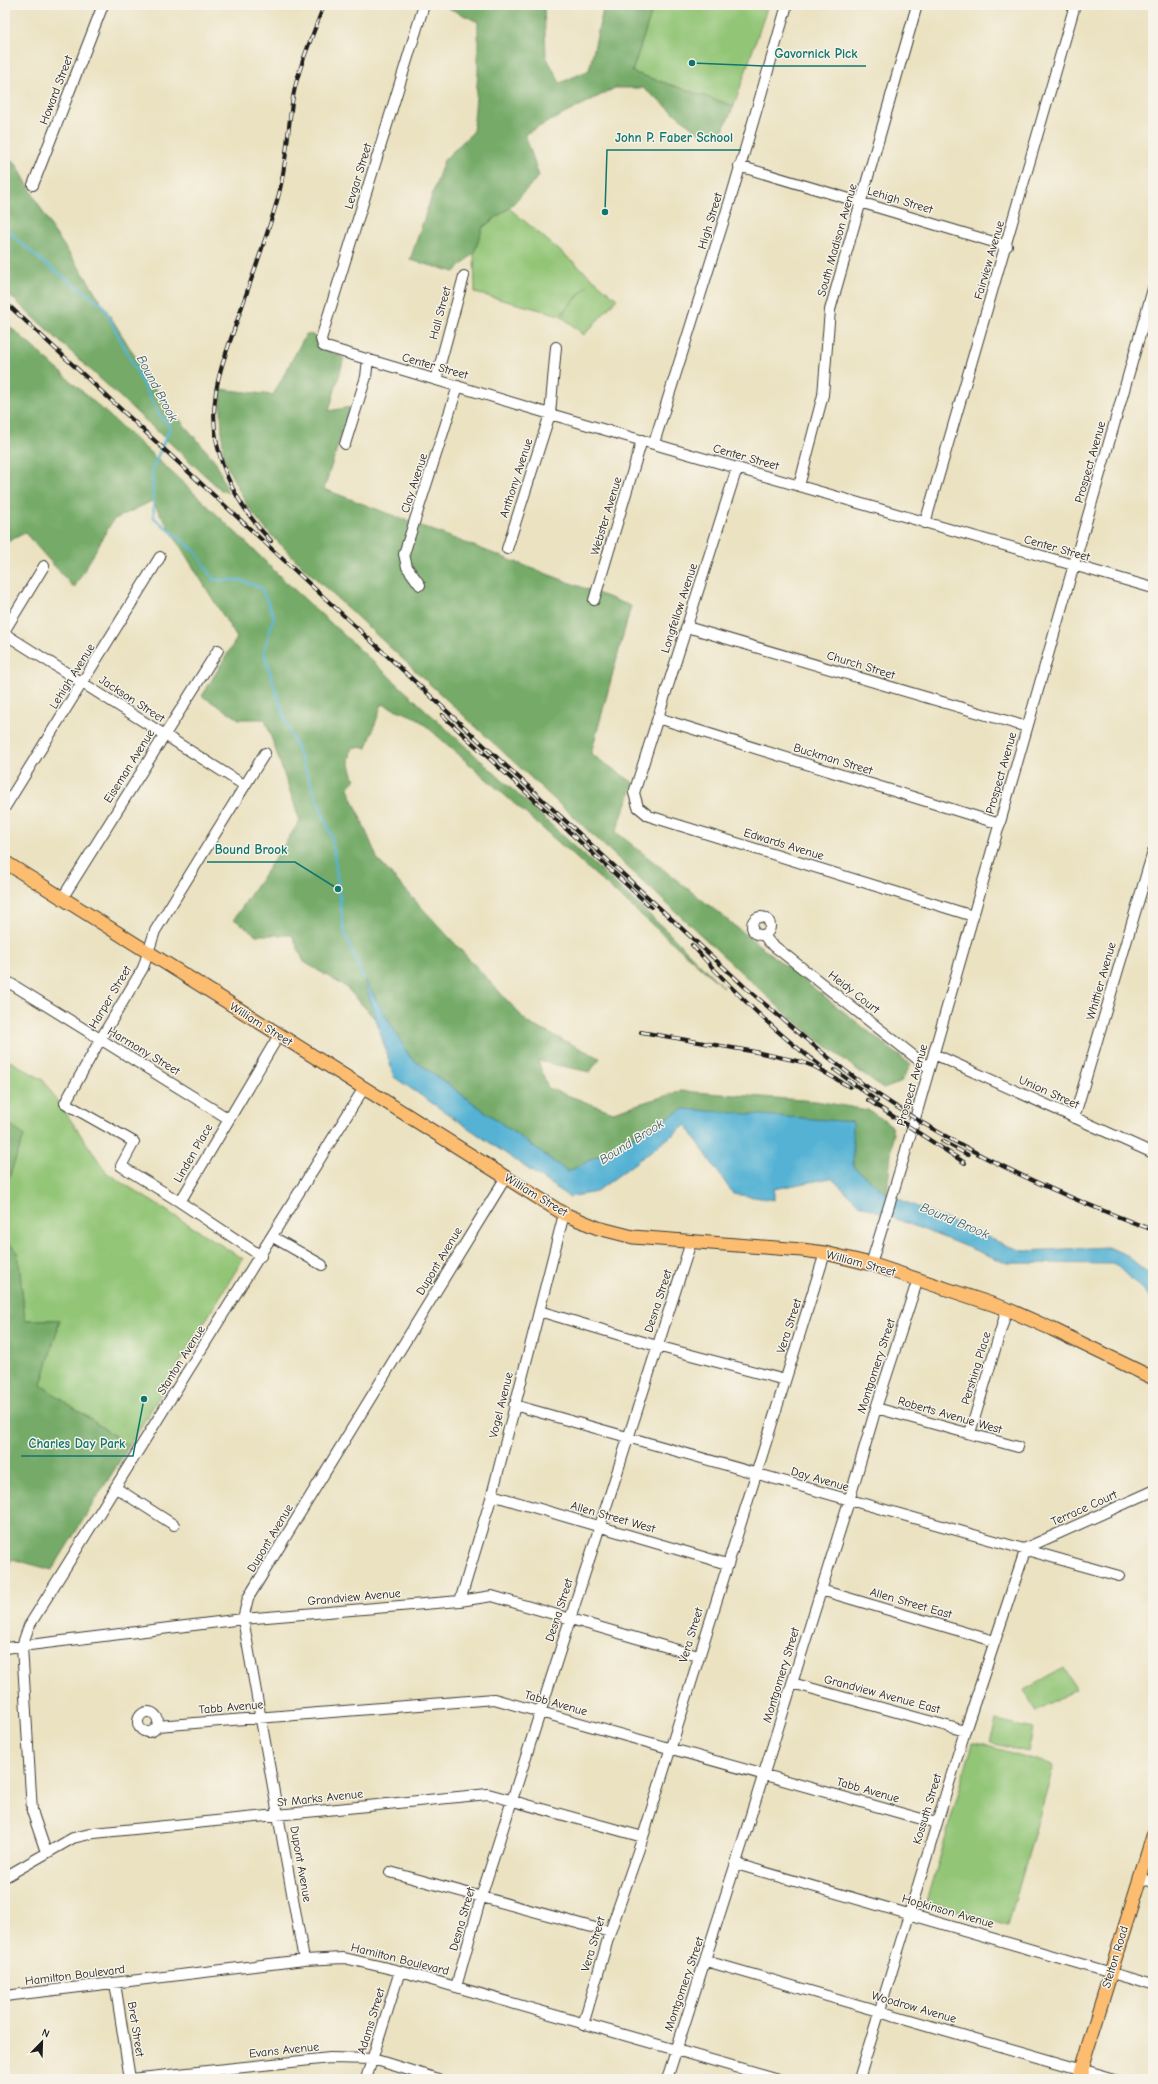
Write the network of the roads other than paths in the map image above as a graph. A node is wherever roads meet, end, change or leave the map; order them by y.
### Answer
1 (103, 5) edge
2 (424, 5) edge
3 (787, 5) edge
4 (918, 5) edge
5 (1075, 5) edge
6 (739, 166) junction
7 (33, 185) dead end
8 (861, 202) junction
9 (1007, 246) junction
10 (464, 276) dead end
11 (1153, 289) edge
12 (556, 347) dead end
13 (332, 349) joint
14 (368, 359) junction
15 (436, 379) junction
16 (458, 386) junction
17 (550, 414) junction
18 (642, 440) junction
19 (654, 443) junction
20 (345, 444) dead end
21 (738, 468) junction
22 (799, 486) junction
23 (925, 523) junction
24 (507, 549) dead end
25 (160, 558) dead end
26 (44, 566) dead end
27 (1073, 566) junction
28 (420, 586) dead end
29 (1153, 588) edge
30 (594, 600) dead end
31 (687, 626) junction
32 (5, 630) edge
33 (5, 634) edge
34 (218, 650) dead end
35 (83, 683) junction
36 (658, 718) junction
37 (1027, 728) junction
38 (164, 736) junction
39 (265, 754) dead end
40 (646, 757) joint
41 (244, 785) junction
42 (5, 808) edge
43 (1000, 824) junction
44 (1153, 852) edge
45 (5, 862) edge
46 (63, 896) junction
47 (973, 916) junction
48 (764, 935) dead end
49 (148, 952) junction
50 (5, 980) edge
51 (279, 1035) junction
52 (100, 1040) junction
53 (934, 1054) junction
54 (929, 1068) junction
55 (364, 1088) junction
56 (228, 1118) junction
57 (1074, 1118) junction
58 (1153, 1153) edge
59 (506, 1177) junction
60 (180, 1202) junction
61 (564, 1214) junction
62 (273, 1237) junction
63 (691, 1242) junction
64 (825, 1253) junction
65 (261, 1256) junction
66 (871, 1264) junction
67 (322, 1265) dead end
68 (918, 1279) junction
69 (1007, 1309) junction
70 (539, 1311) junction
71 (657, 1346) junction
72 (1153, 1378) edge
73 (785, 1380) junction
74 (514, 1405) junction
75 (876, 1408) junction
76 (970, 1433) junction
77 (628, 1438) junction
78 (1018, 1447) dead end
79 (755, 1474) junction
80 (116, 1488) junction
81 (1153, 1491) edge
82 (492, 1495) junction
83 (849, 1501) junction
84 (174, 1525) dead end
85 (600, 1526) junction
86 (1026, 1548) junction
87 (727, 1564) junction
88 (1119, 1576) dead end
89 (821, 1590) junction
90 (460, 1601) junction
91 (243, 1619) junction
92 (570, 1620) junction
93 (994, 1641) junction
94 (22, 1646) junction
95 (5, 1648) edge
96 (698, 1656) junction
97 (792, 1683) junction
98 (540, 1712) junction
99 (261, 1718) junction
100 (157, 1726) dead end
101 (965, 1731) junction
102 (670, 1748) junction
103 (764, 1775) junction
104 (512, 1800) junction
105 (279, 1815) junction
106 (936, 1823) junction
107 (1153, 1836) edge
108 (643, 1837) junction
109 (46, 1852) junction
110 (736, 1864) junction
111 (390, 1872) dead end
112 (5, 1877) edge
113 (1140, 1878) junction
114 (1153, 1882) edge
115 (481, 1897) junction
116 (910, 1914) junction
117 (610, 1932) junction
118 (304, 1960) junction
119 (706, 1961) junction
120 (400, 1971) junction
121 (1111, 1972) junction
122 (115, 1983) junction
123 (1153, 1985) edge
124 (456, 1987) junction
125 (5, 1996) edge
126 (880, 2011) junction
127 (583, 2025) junction
128 (676, 2049) junction
129 (373, 2059) junction
130 (1079, 2074) edge
131 (131, 2079) edge
132 (366, 2079) edge
133 (438, 2079) edge
134 (667, 2079) edge
135 (778, 2079) edge
136 (859, 2079) edge
137 (1114, 2079) edge

1 - 7 street, Howard Street
2 - 13 street, Levgar Street
3 - 6 street, High Street
4 - 8 street, South Madison Avenue
5 - 9 street, Fairview Avenue
6 - 8 street, Lehigh Street
6 - 19 street, High Street
8 - 9 street, Lehigh Street
8 - 22 street, South Madison Avenue
9 - 23 street, Fairview Avenue
10 - 15 street, Hall Street
11 - 27 street, Prospect Avenue
12 - 17 street, Anthony Avenue
13 - 14 street, Center Street
14 - 15 street, Center Street
14 - 20 street
15 - 16 street, Center Street
16 - 17 street, Center Street
16 - 28 street, Clay Avenue
17 - 18 street, Center Street
17 - 24 street, Anthony Avenue
18 - 19 street, Center Street
18 - 30 street, Webster Avenue
19 - 21 street, Center Street
21 - 22 street, Center Street
21 - 31 street, Longfellow Avenue
22 - 23 street, Center Street
23 - 27 street, Center Street
25 - 35 street, Lehigh Avenue
26 - 32 street
27 - 29 street, Center Street
27 - 37 street, Prospect Avenue
31 - 36 street, Longfellow Avenue
31 - 37 street, Church Street
33 - 35 street, Jackson Street
34 - 38 street, Eiseman Avenue
35 - 38 street, Jackson Street
35 - 42 street, Lehigh Avenue
36 - 40 street, Longfellow Avenue
36 - 43 street, Buckman Street
37 - 43 street, Prospect Avenue
38 - 41 street, Jackson Street
38 - 46 street, Eiseman Avenue
39 - 41 street, Harper Street
40 - 47 street, Edwards Avenue
41 - 49 street, Harper Street
43 - 47 street, Prospect Avenue
44 - 57 street, Whittier Avenue
45 - 46 main road, William Street
46 - 49 main road, William Street
47 - 53 street, Prospect Avenue
48 - 54 street, Heidy Court
49 - 51 main road, William Street
49 - 52 street, Harper Street
50 - 52 street, Harmony Street
51 - 55 main road, William Street
51 - 56 street, Linden Place
52 - 56 street, Harmony Street
52 - 60 street, Harper Street
53 - 54 street, Prospect Avenue
53 - 57 street, Union Street
54 - 66 street, Prospect Avenue
55 - 59 main road, William Street
55 - 62 street, Stanton Avenue
56 - 60 street, Linden Place
57 - 58 street, Union Street
59 - 61 main road, William Street
59 - 91 street, Dupont Avenue
60 - 65 street, Linden Place
61 - 63 main road, William Street
61 - 70 street, Vogel Avenue
62 - 65 street, Stanton Avenue
62 - 67 street
63 - 64 main road, William Street
63 - 71 street, Desna Street
64 - 66 main road, William Street
64 - 73 street, Vera Street
65 - 80 street, Stanton Avenue
66 - 68 main road, William Street
68 - 69 main road, William Street
68 - 75 street, Montgomery Street
69 - 72 main road, William Street
69 - 76 street, Pershing Place
70 - 71 street
70 - 74 street, Vogel Avenue
71 - 73 street
71 - 77 street, Desna Street
73 - 79 street, Vera Street
74 - 77 street, Day Avenue
74 - 82 street, Vogel Avenue
75 - 76 street, Roberts Avenue West
75 - 83 street, Montgomery Street
76 - 78 street, Roberts Avenue West
77 - 79 street, Day Avenue
77 - 85 street, Desna Street
79 - 83 street, Day Avenue
79 - 87 street, Vera Street
80 - 84 street
80 - 94 street, Stanton Avenue
81 - 86 street, Terrace Court
82 - 85 street, Allen Street West
82 - 90 street, Vogel Avenue
83 - 86 street, Day Avenue
83 - 89 street, Montgomery Street
85 - 87 street, Allen Street West
85 - 92 street, Desna Street
86 - 88 street, Day Avenue
86 - 93 street, Kossuth Street
87 - 96 street, Vera Street
89 - 93 street, Allen Street East
89 - 97 street, Montgomery Street
90 - 91 street, Grandview Avenue
90 - 92 street, Grandview Avenue
91 - 94 street, Grandview Avenue
91 - 99 street, Dupont Avenue
92 - 96 street, Grandview Avenue
92 - 98 street, Desna Street
93 - 101 street, Kossuth Street
94 - 95 street, Grandview Avenue
94 - 109 street
96 - 102 street, Vera Street
97 - 101 street, Grandview Avenue East
97 - 103 street, Montgomery Street
98 - 99 street, Tabb Avenue
98 - 102 street, Tabb Avenue
98 - 104 street, Desna Street
99 - 100 street, Tabb Avenue
99 - 105 street, Dupont Avenue
101 - 106 street, Kossuth Street
102 - 103 street, Tabb Avenue
102 - 108 street, Vera Street
103 - 106 street, Tabb Avenue
103 - 110 street, Montgomery Street
104 - 105 street, St Marks Avenue
104 - 108 street, St Marks Avenue
104 - 115 street, Desna Street
105 - 109 street, St Marks Avenue
105 - 118 street, Dupont Avenue
106 - 116 street, Kossuth Street
107 - 113 main road, Stelton Road
108 - 117 street, Vera Street
109 - 112 street, St Marks Avenue
110 - 116 street, Hopkinson Avenue
110 - 119 street, Montgomery Street
111 - 115 street
113 - 114 street
113 - 121 main road, Stelton Road
115 - 117 street
115 - 124 street, Desna Street
116 - 121 street, Hopkinson Avenue
116 - 126 street, Kossuth Street
117 - 127 street, Vera Street
118 - 120 street, Hamilton Boulevard
118 - 122 street, Hamilton Boulevard
119 - 126 street, Woodrow Avenue
119 - 128 street, Montgomery Street
120 - 124 street, Hamilton Boulevard
120 - 129 street, Adams Street
121 - 123 street, Hopkinson Avenue
121 - 130 main road, Stelton Road
122 - 125 street, Hamilton Boulevard
122 - 131 street, Bret Street
124 - 127 street, Hamilton Boulevard
126 - 130 street, Woodrow Avenue
126 - 136 street, Kossuth Street
127 - 128 street, Hamilton Boulevard
128 - 134 street, Montgomery Street
128 - 135 street, Hamilton Boulevard
129 - 131 street, Evans Avenue
129 - 132 street, Adams Street
129 - 133 street, Evans Avenue
130 - 137 street, Woodrow Avenue

